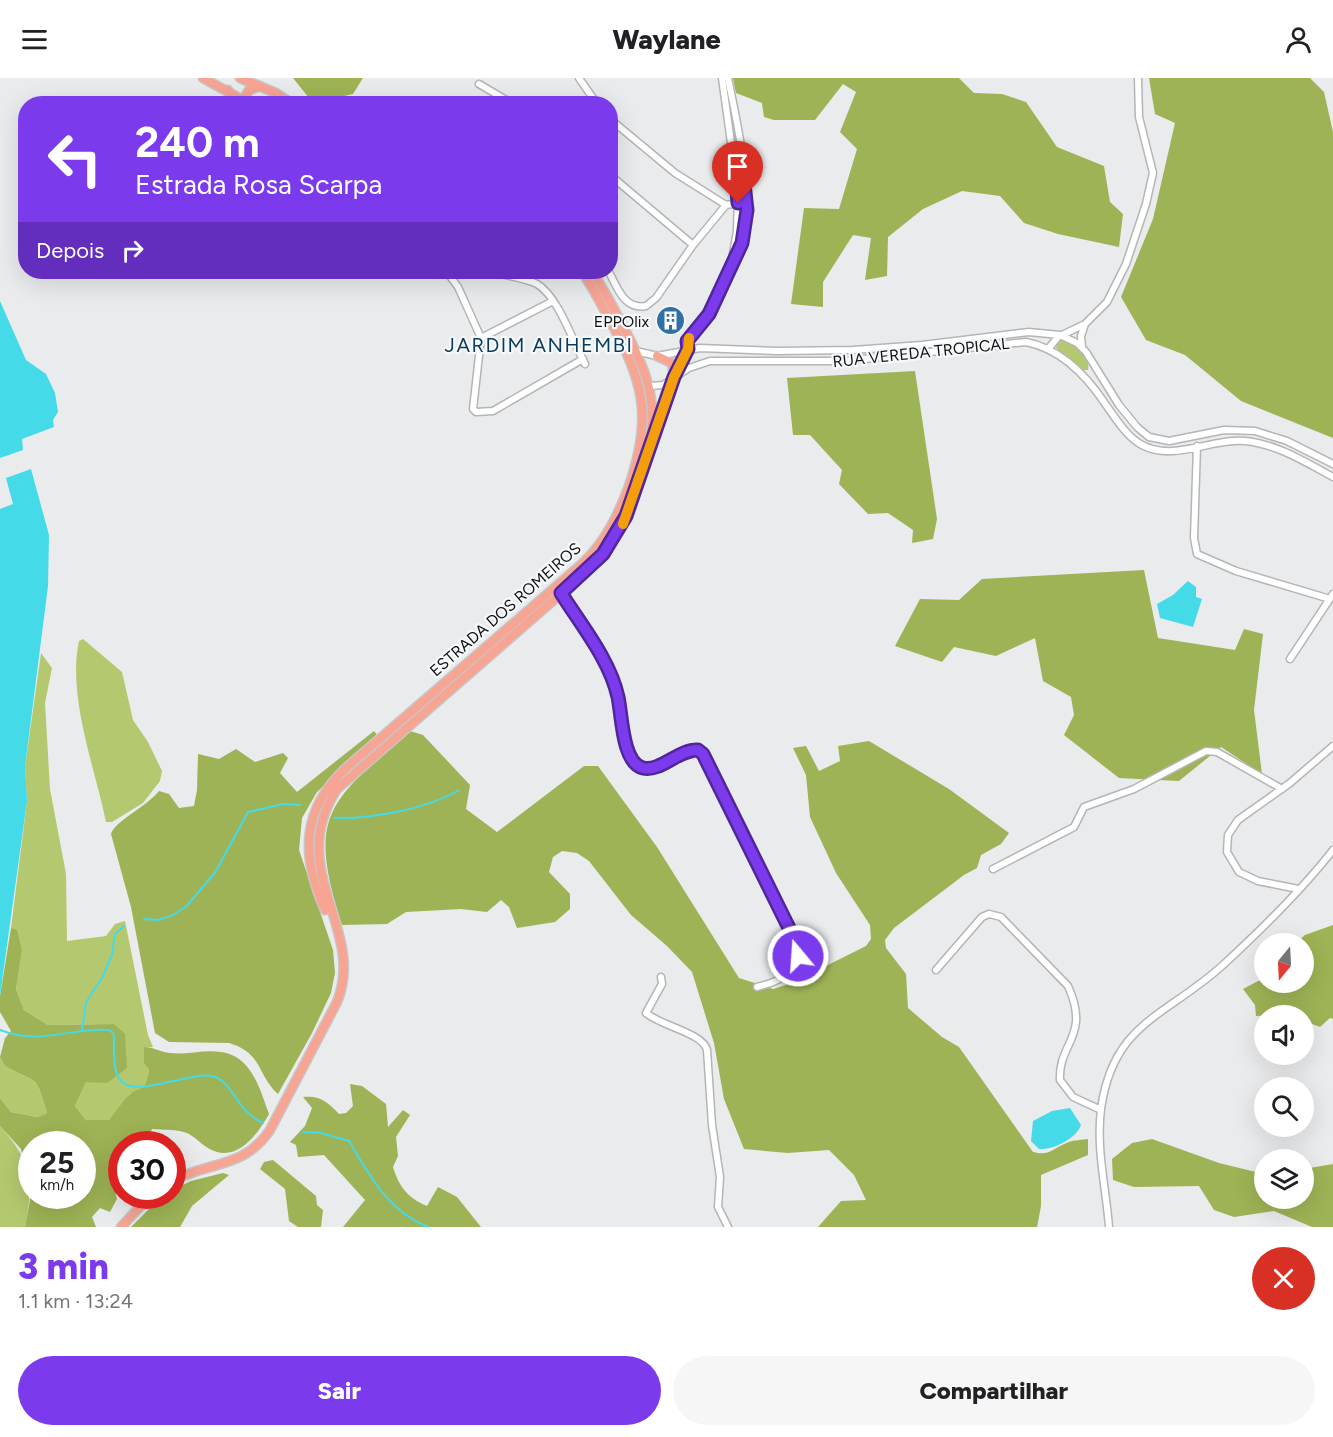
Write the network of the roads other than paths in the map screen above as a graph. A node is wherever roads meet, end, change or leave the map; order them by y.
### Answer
1 (203, 78) edge
2 (240, 78) edge
3 (579, 78) edge
4 (722, 78) edge
5 (728, 78) edge
6 (1133, 78) edge
7 (1138, 78) edge
8 (479, 84) dead end
9 (260, 86) junction
10 (1136, 87) junction
11 (228, 89) junction
12 (231, 96) edge
13 (239, 96) edge
14 (248, 96) edge
15 (278, 96) edge
16 (499, 96) edge
17 (591, 96) edge
18 (618, 126) edge
19 (740, 176) junction
20 (618, 182) edge
21 (738, 203) junction
22 (726, 205) junction
23 (693, 244) junction
24 (730, 268) junction
25 (452, 279) edge
26 (517, 279) edge
27 (586, 279) edge
28 (596, 279) edge
29 (613, 279) edge
30 (553, 301) junction
31 (1085, 324) junction
32 (1060, 335) junction
33 (481, 338) junction
34 (1082, 347) junction
35 (688, 349) junction
36 (1048, 349) junction
37 (633, 354) junction
38 (657, 356) junction
39 (1097, 368) junction
40 (1083, 376) junction
41 (674, 377) junction
42 (650, 387) junction
43 (1197, 446) junction
44 (648, 451) junction
45 (1333, 464) edge
46 (1333, 477) edge
47 (561, 593) junction
48 (1331, 597) edge
49 (1290, 659) dead end
50 (1333, 746) edge
51 (1282, 789) junction
52 (1333, 850) edge
53 (993, 869) dead end
54 (1279, 886) junction
55 (1298, 889) junction
56 (1291, 897) junction
57 (338, 937) junction
58 (936, 970) dead end
59 (662, 977) dead end
60 (757, 987) dead end
61 (1101, 1110) junction
62 (186, 1176) edge
63 (138, 1209) edge
64 (121, 1227) edge
65 (728, 1227) edge
66 (1109, 1227) edge

1 - 11 main road
2 - 9 main road
3 - 17 street
4 - 19 street
5 - 19 street
6 - 10 street
7 - 10 street
8 - 16 street
9 - 14 main road
9 - 15 main road
10 - 31 street
11 - 12 main road
11 - 13 main road
18 - 22 street
19 - 21 street
19 - 24 street
20 - 23 street
21 - 22 street
21 - 24 street
22 - 23 street
23 - 29 street
24 - 35 street
25 - 33 street
26 - 30 street
27 - 37 main road, ESTRADA DOS ROMEIROS
28 - 37 main road, ESTRADA DOS ROMEIROS
30 - 33 street
30 - 33 street
31 - 32 street
31 - 34 street
32 - 34 street, RUA VEREDA TROPICAL
32 - 35 street, RUA VEREDA TROPICAL
32 - 36 street
34 - 39 street, RUA VEREDA TROPICAL
35 - 38 street, RUA VEREDA TROPICAL
35 - 41 main road
36 - 40 street, RUA VEREDA TROPICAL
36 - 41 street, RUA VEREDA TROPICAL
37 - 38 street
37 - 42 main road, ESTRADA DOS ROMEIROS
37 - 57 main road, ESTRADA DOS ROMEIROS
38 - 41 main road
39 - 40 street
39 - 45 street, RUA VEREDA TROPICAL
40 - 43 street, RUA VEREDA TROPICAL
41 - 42 street, RUA VEREDA TROPICAL
41 - 44 main road
42 - 44 main road, ESTRADA DOS ROMEIROS
43 - 46 street, RUA VEREDA TROPICAL
43 - 48 street
44 - 47 main road, ESTRADA DOS ROMEIROS
47 - 57 main road, ESTRADA DOS ROMEIROS
47 - 60 street
48 - 49 street
50 - 51 street
51 - 53 street
51 - 54 street
52 - 55 street
54 - 55 street
54 - 56 street
55 - 56 street
56 - 61 street
57 - 62 main road, ESTRADA DOS ROMEIROS
58 - 61 street
59 - 65 street
61 - 66 street
63 - 64 main road

